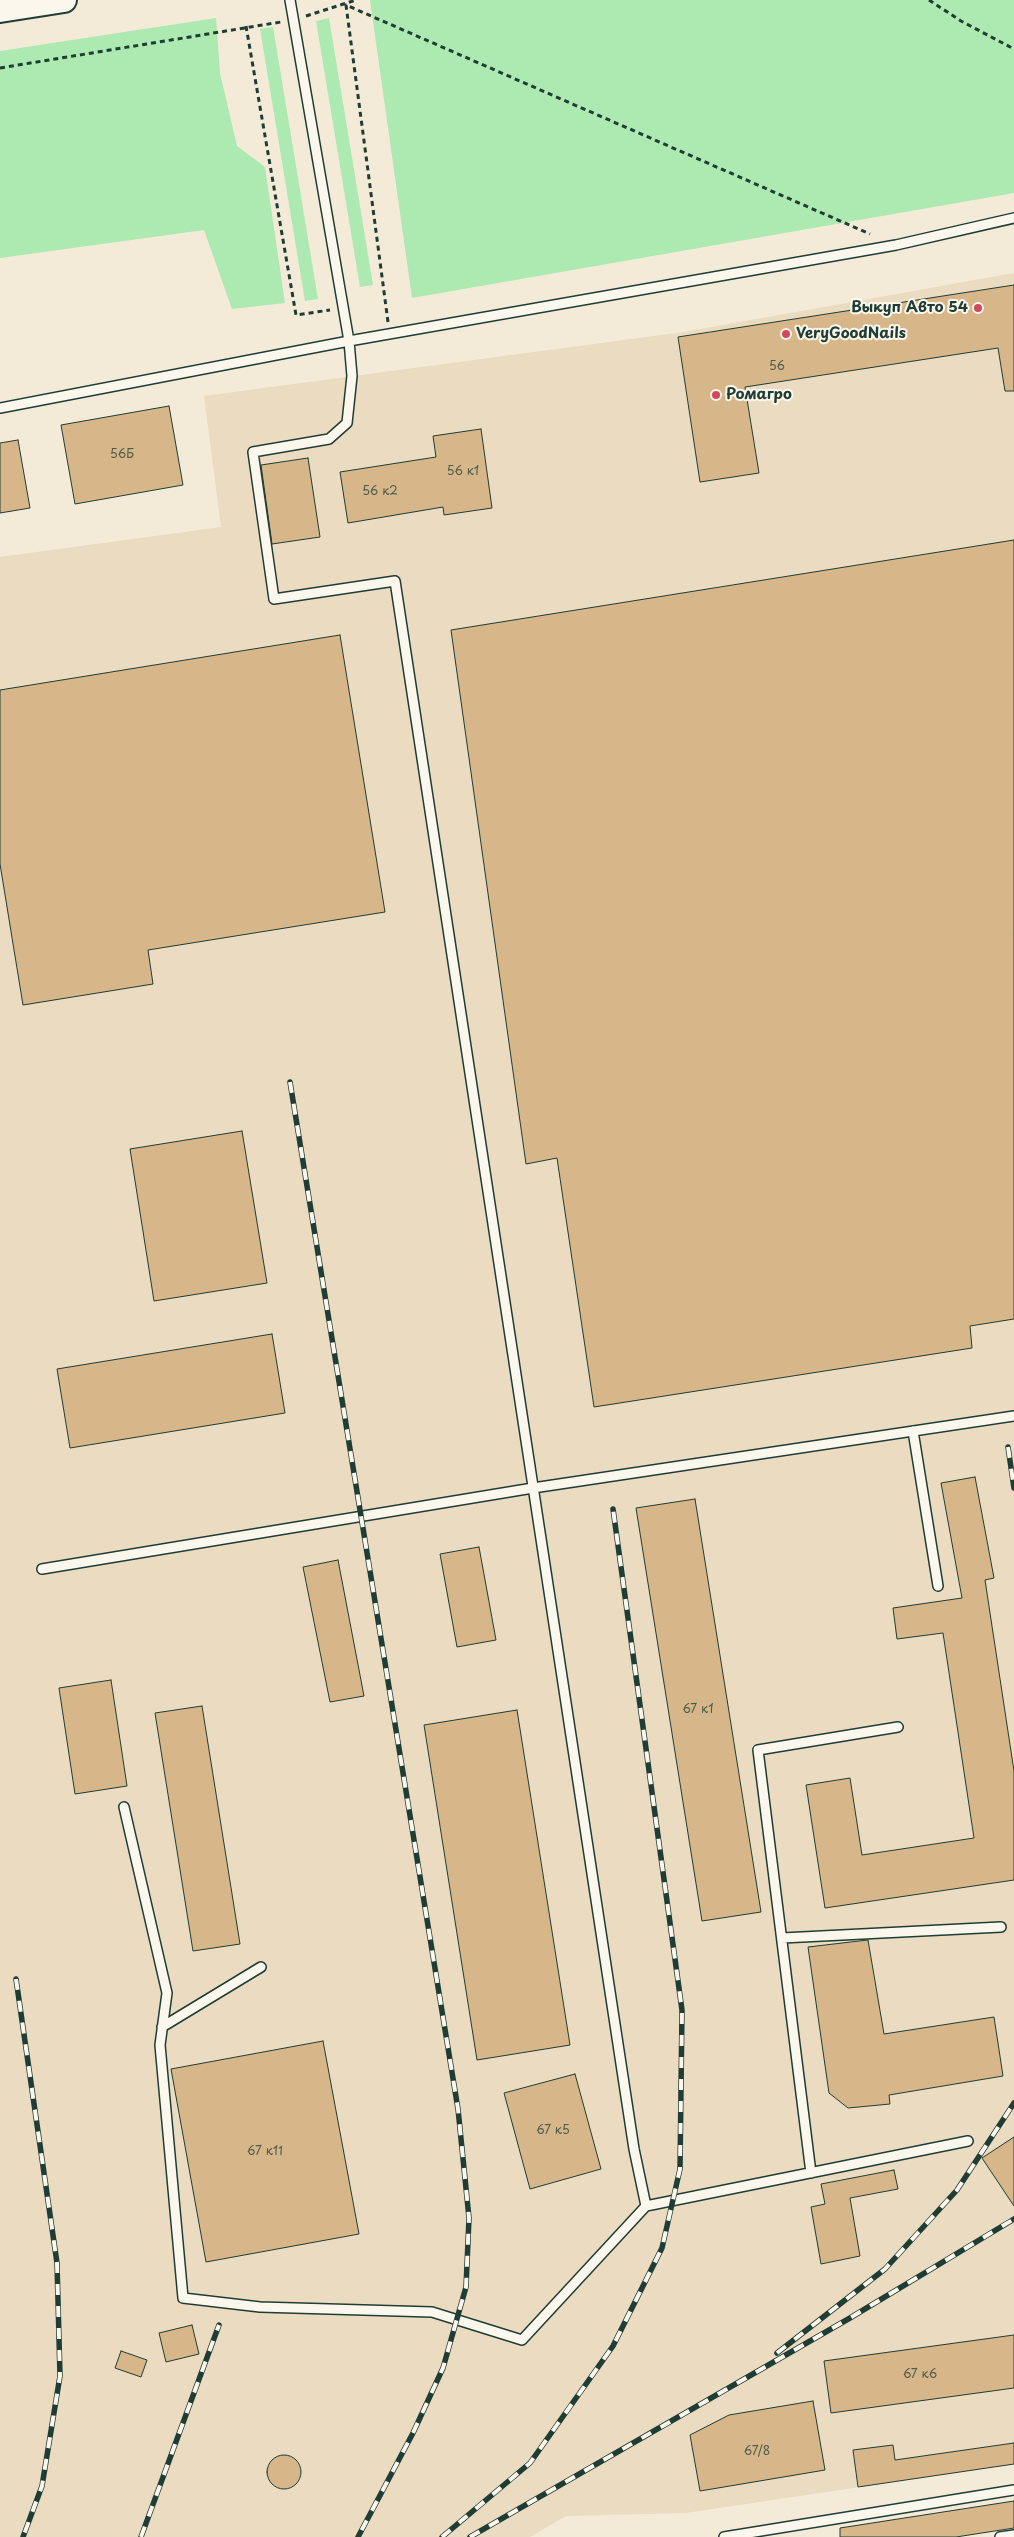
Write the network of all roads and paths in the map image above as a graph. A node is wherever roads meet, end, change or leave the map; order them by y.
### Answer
1 (64, 0) edge
2 (290, 0) edge
3 (356, 0) edge
4 (929, 0) edge
5 (346, 5) junction
6 (0, 10) edge
7 (294, 20) junction
8 (246, 26) junction
9 (1014, 50) edge
10 (0, 68) edge
11 (1014, 218) edge
12 (896, 246) junction
13 (343, 308) junction
14 (390, 334) junction
15 (349, 341) junction
16 (0, 408) edge
17 (1014, 1416) edge
18 (913, 1431) junction
19 (533, 1488) junction
20 (42, 1569) dead end
21 (938, 1586) dead end
22 (898, 1727) dead end
23 (124, 1807) dead end
24 (1001, 1927) dead end
25 (782, 1938) junction
26 (261, 1967) dead end
27 (162, 2027) junction
28 (968, 2141) dead end
29 (811, 2173) junction
30 (646, 2206) junction
31 (1014, 2490) edge
32 (1014, 2535) edge
33 (724, 2537) edge
34 (1000, 2537) edge

1 - 6 main road
2 - 7 lane
3 - 5 path
4 - 9 path
5 - 7 path
5 - 12 path
5 - 14 path
7 - 8 path
7 - 13 lane
8 - 10 path
8 - 13 path
11 - 12 lane
12 - 14 lane
13 - 15 lane
14 - 15 lane
15 - 16 lane
15 - 19 lane
17 - 18 lane
18 - 19 lane
18 - 21 lane
19 - 20 lane
19 - 30 lane
22 - 25 lane
23 - 27 lane
24 - 25 lane
25 - 29 lane
26 - 27 lane
27 - 30 lane
28 - 29 lane
29 - 30 lane
31 - 33 lane
32 - 34 lane

